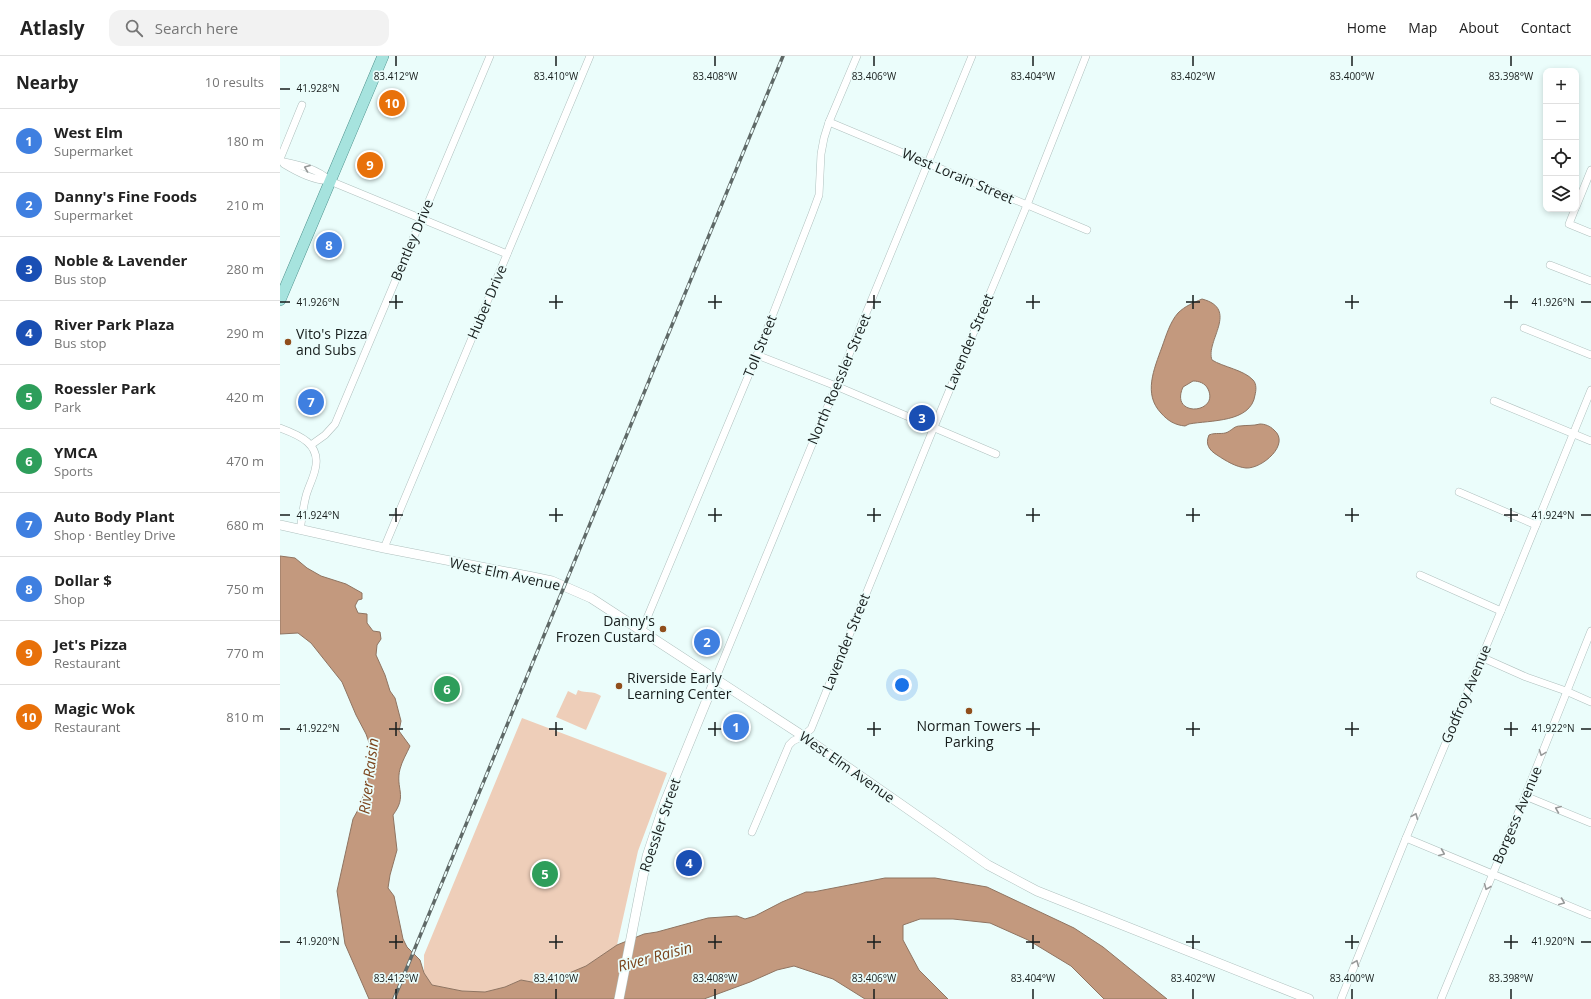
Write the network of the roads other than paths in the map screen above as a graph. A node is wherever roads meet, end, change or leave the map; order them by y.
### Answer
1 (383, 56) edge
2 (490, 56) edge
3 (590, 56) edge
4 (857, 56) edge
5 (972, 56) edge
6 (1086, 56) edge
7 (302, 105) dead end
8 (829, 122) junction
9 (280, 161) edge
10 (929, 163) junction
11 (1591, 170) edge
12 (330, 181) junction
13 (1579, 200) edge
14 (1027, 205) junction
15 (1574, 212) edge
16 (421, 218) junction
17 (1087, 230) dead end
18 (1591, 233) edge
19 (507, 254) junction
20 (1550, 265) dead end
21 (1591, 281) edge
22 (280, 300) edge
23 (1524, 328) dead end
24 (757, 355) junction
25 (1591, 355) edge
26 (836, 386) junction
27 (1591, 390) edge
28 (1494, 401) dead end
29 (934, 427) junction
30 (280, 428) edge
31 (1573, 434) junction
32 (1591, 441) edge
33 (311, 446) junction
34 (996, 454) dead end
35 (1459, 492) dead end
36 (1536, 525) junction
37 (280, 526) edge
38 (300, 530) junction
39 (384, 548) junction
40 (1420, 575) dead end
41 (1501, 611) junction
42 (642, 630) junction
43 (1591, 631) edge
44 (1481, 657) junction
45 (715, 680) junction
46 (1566, 691) junction
47 (1591, 702) edge
48 (803, 736) junction
49 (1525, 796) junction
50 (1591, 823) edge
51 (752, 832) dead end
52 (1406, 838) junction
53 (1492, 874) junction
54 (1591, 914) edge
55 (619, 999) edge
56 (1309, 999) edge
57 (1342, 999) edge
58 (1441, 999) edge

1 - 12 main road
2 - 16 street, Bentley Drive
3 - 19 street, Huber Drive
4 - 8 street, Toll Street
5 - 10 street, North Roessler Street
6 - 14 street, Lavender Street
7 - 9 street
8 - 10 street, West Lorain Street
8 - 24 street, Toll Street
9 - 12 street
10 - 14 street, West Lorain Street
10 - 26 street, North Roessler Street
11 - 13 street
12 - 16 street
12 - 22 main road
14 - 17 street, West Lorain Street
14 - 29 street, Lavender Street
15 - 18 street
16 - 19 street
16 - 33 street, Bentley Drive
19 - 39 street, Huber Drive
20 - 21 street
23 - 25 street
24 - 26 street
24 - 42 street, Toll Street
26 - 29 street
26 - 45 street, North Roessler Street
27 - 31 street, Godfroy Avenue
28 - 31 street
29 - 34 street
29 - 48 street, Lavender Street
30 - 33 street
31 - 32 street
31 - 36 street, Godfroy Avenue
33 - 38 street
35 - 36 street
36 - 41 street, Godfroy Avenue
37 - 38 street, West Elm Avenue
38 - 39 street, West Elm Avenue
39 - 42 street, West Elm Avenue
40 - 41 street
41 - 44 street, Godfroy Avenue
42 - 45 street, West Elm Avenue
43 - 46 street, Borgess Avenue
44 - 46 street
52 -> 44 street, Godfroy Avenue
45 - 48 street, West Elm Avenue
45 - 55 street, Roessler Street
46 - 47 street
46 -> 49 street, Borgess Avenue
48 - 51 street, Lavender Street
48 - 56 street, West Elm Avenue
50 -> 49 street
49 - 53 street, Borgess Avenue
52 -> 53 street
57 -> 52 street, Godfroy Avenue
53 -> 54 street
53 -> 58 street, Borgess Avenue

